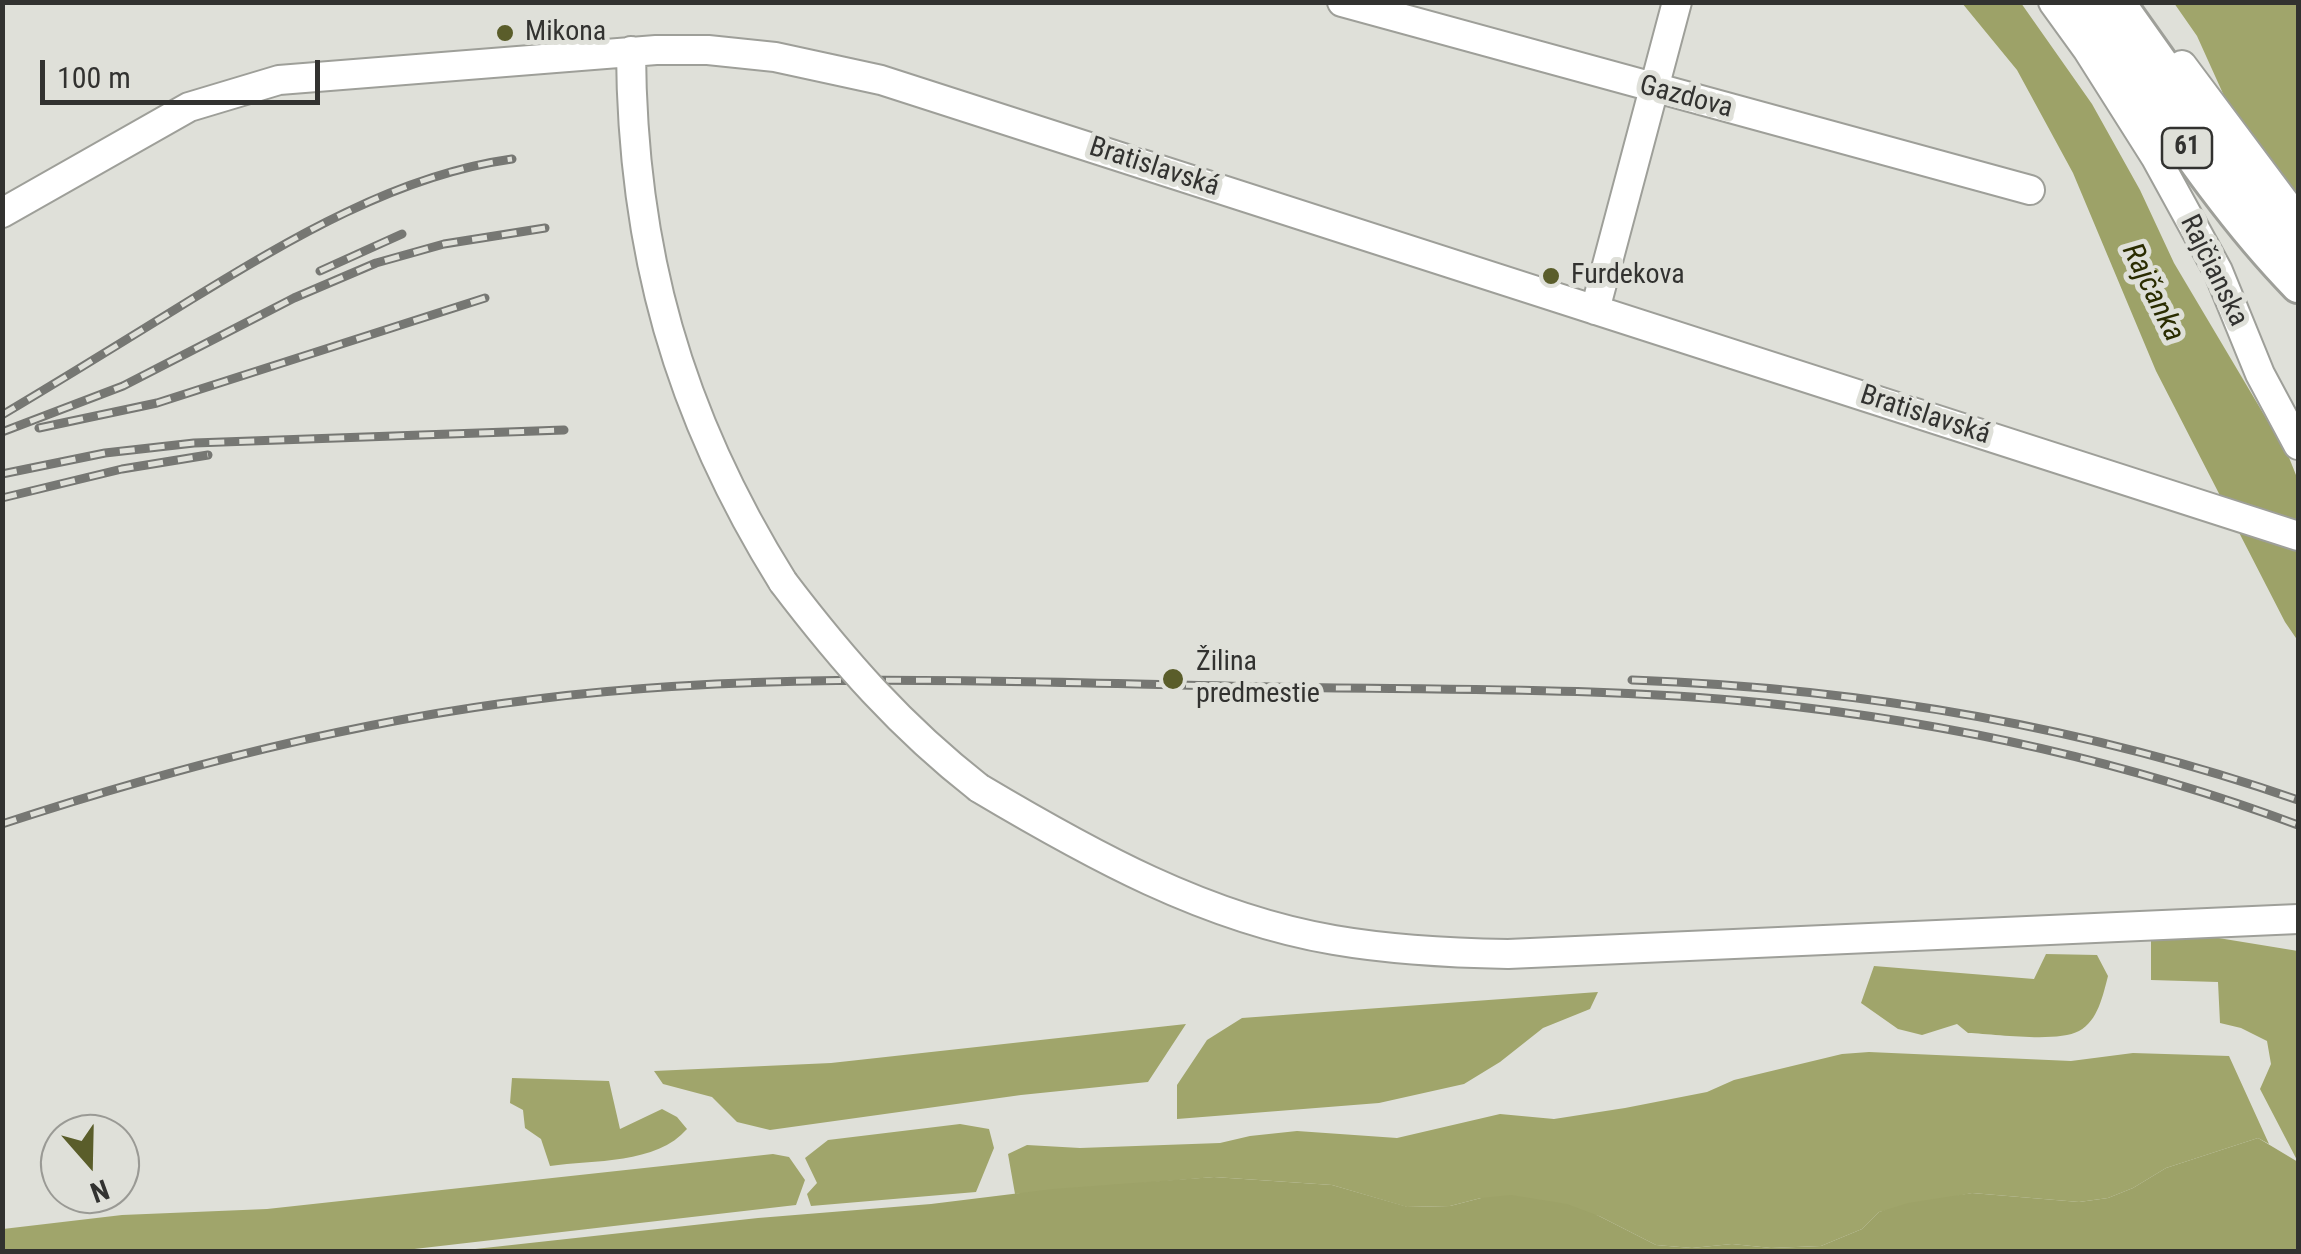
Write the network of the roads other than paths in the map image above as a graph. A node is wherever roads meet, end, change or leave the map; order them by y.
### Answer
1 (1342, 2) edge
2 (1677, 2) edge
3 (2053, 2) edge
4 (2084, 2) edge
5 (2118, 2) edge
6 (2138, 2) edge
7 (631, 51) junction
8 (1655, 89) junction
9 (2030, 190) dead end
10 (2, 213) edge
11 (2298, 220) edge
12 (2298, 246) edge
13 (2298, 286) edge
14 (1595, 310) junction
15 (2298, 445) edge
16 (2298, 536) edge
17 (2298, 919) edge

1 - 8 street, Gazdova
2 - 8 street
3 - 15 street, Rajčianska
4 - 13 main road, 61
5 - 12 main road, 61
6 - 11 street
7 - 10 street, Bratislavská
7 - 14 street, Bratislavská
7 - 17 street, bridge
8 - 9 street, Gazdova
8 - 14 street
14 - 16 street, Bratislavská

